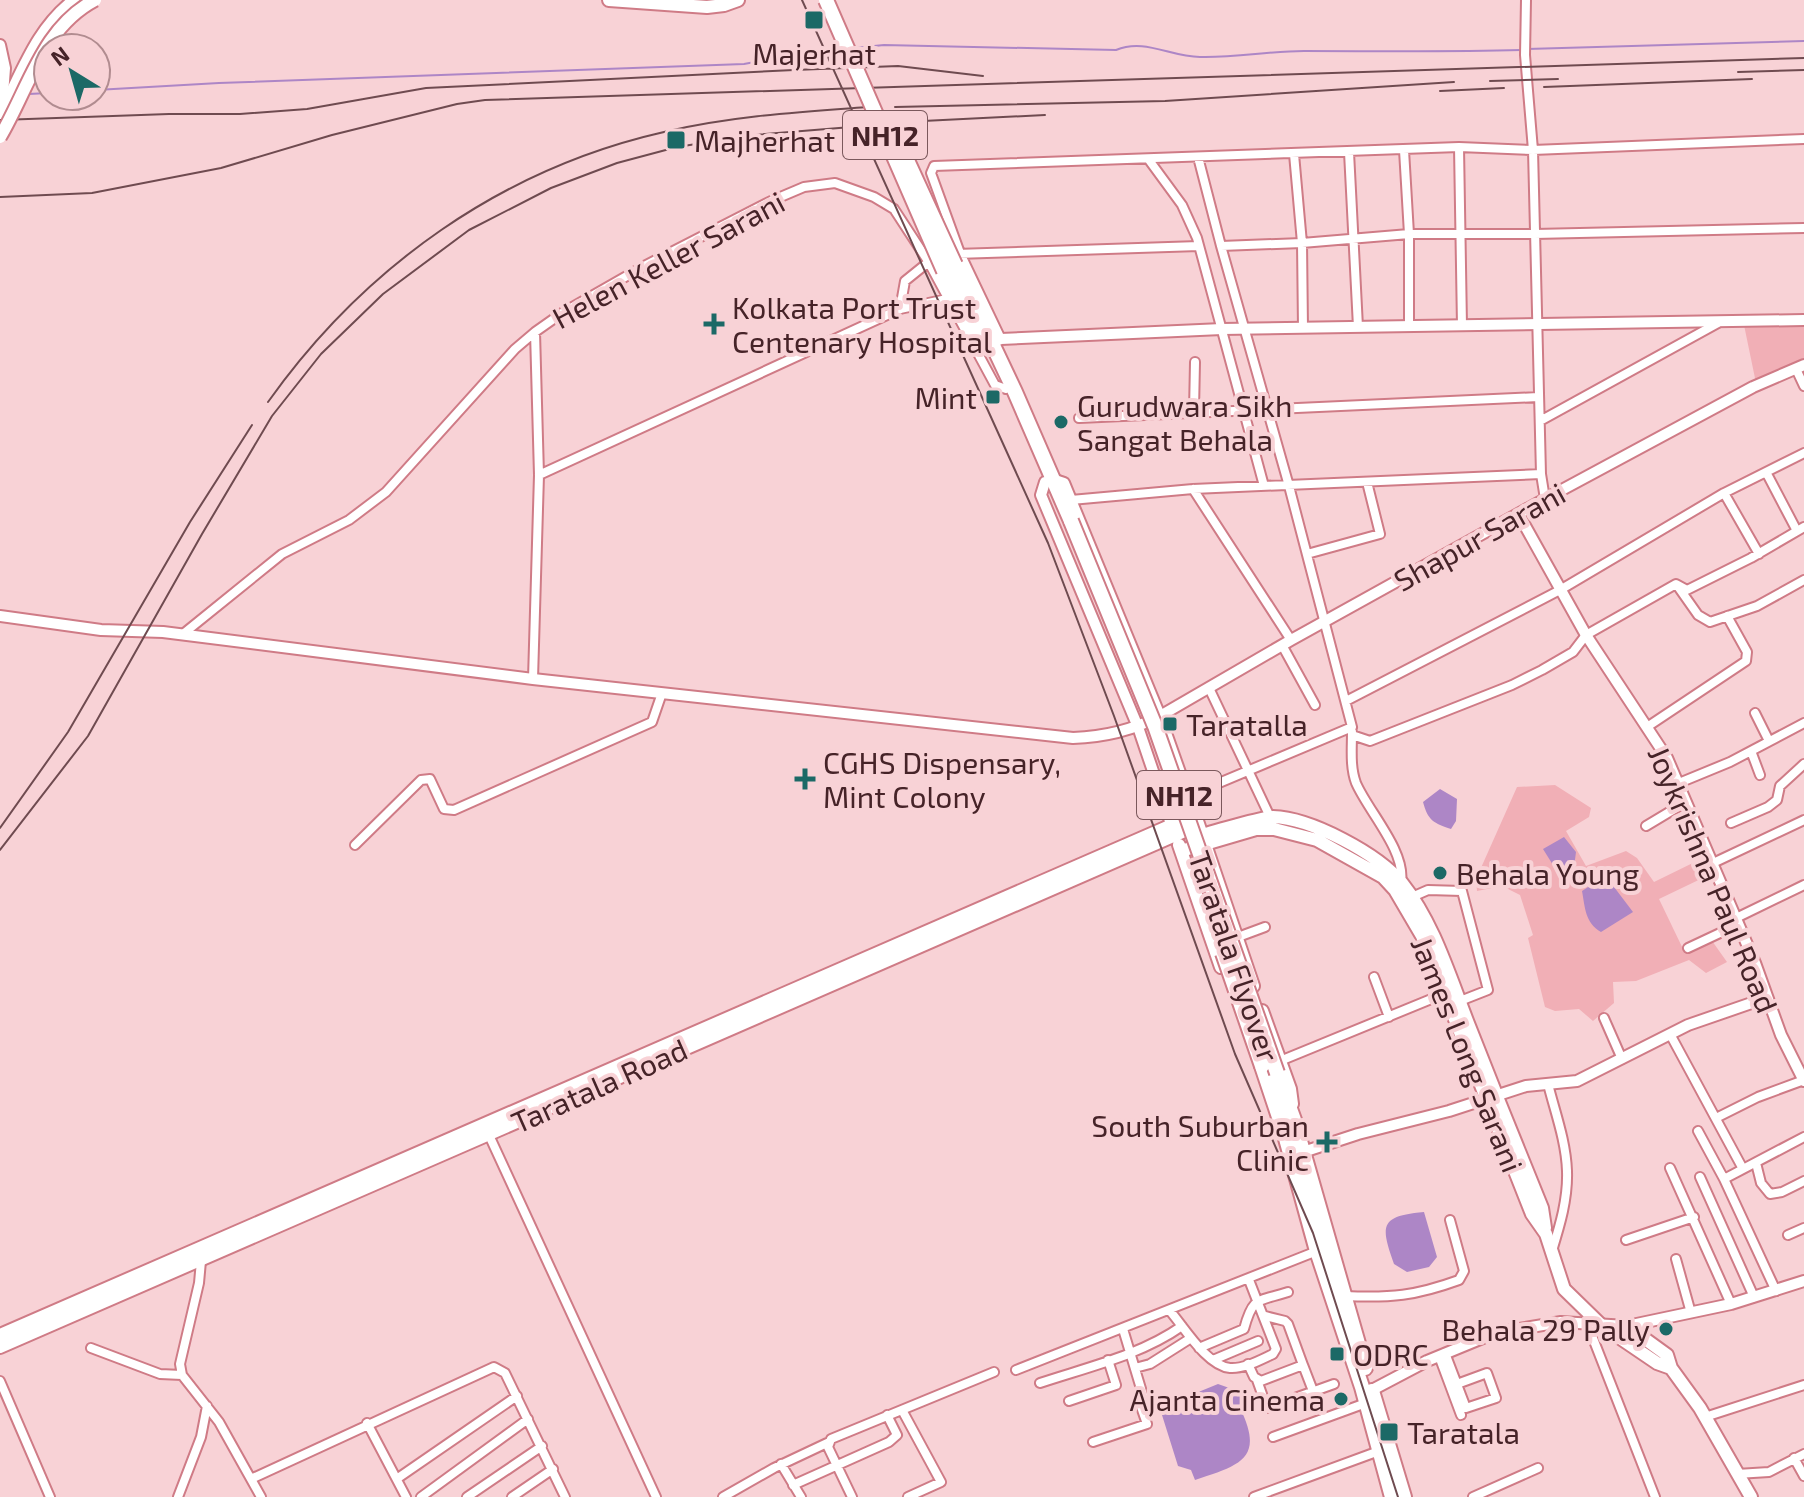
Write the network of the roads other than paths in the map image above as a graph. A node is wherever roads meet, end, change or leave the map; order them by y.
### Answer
1 (75, 0) edge
2 (95, 0) edge
3 (609, 0) edge
4 (734, 0) edge
5 (826, 0) edge
6 (835, 0) edge
7 (1526, 0) edge
8 (0, 45) edge
9 (1, 115) edge
10 (0, 137) edge
11 (1804, 139) edge
12 (1459, 147) junction
13 (1404, 150) junction
14 (1533, 150) junction
15 (1349, 152) junction
16 (1294, 154) junction
17 (1198, 157) junction
18 (1149, 160) junction
19 (1804, 228) edge
20 (1462, 233) junction
21 (1409, 234) junction
22 (1535, 234) junction
23 (1354, 237) junction
24 (1302, 243) junction
25 (1199, 246) junction
26 (1221, 246) junction
27 (928, 261) junction
28 (953, 263) junction
29 (947, 299) junction
30 (900, 309) junction
31 (1804, 320) edge
32 (1718, 323) junction
33 (1538, 325) junction
34 (1462, 326) junction
35 (1358, 327) junction
36 (1409, 327) junction
37 (1303, 328) junction
38 (1222, 329) junction
39 (1245, 329) junction
40 (535, 332) junction
41 (992, 342) junction
42 (1195, 362) dead end
43 (1800, 367) edge
44 (1804, 386) edge
45 (1006, 389) junction
46 (1538, 397) junction
47 (1267, 409) junction
48 (1244, 410) junction
49 (1194, 411) junction
50 (1079, 418) dead end
51 (1540, 421) junction
52 (1804, 453) edge
53 (1766, 472) junction
54 (1541, 474) junction
55 (539, 475) junction
56 (1049, 481) junction
57 (1367, 482) junction
58 (1264, 486) junction
59 (1289, 486) junction
60 (1193, 489) junction
61 (1724, 493) junction
62 (1545, 499) junction
63 (1071, 500) junction
64 (1519, 515) junction
65 (1065, 520) junction
66 (1800, 529) edge
67 (1307, 554) junction
68 (1759, 554) junction
69 (1804, 580) edge
70 (1676, 584) junction
71 (1560, 590) junction
72 (0, 616) edge
73 (1727, 616) junction
74 (1324, 621) junction
75 (183, 634) junction
76 (1586, 635) junction
77 (1287, 642) junction
78 (533, 679) junction
79 (1209, 688) junction
80 (662, 693) junction
81 (1346, 701) junction
82 (1315, 705) dead end
83 (1755, 713) dead end
84 (1160, 716) junction
85 (1804, 723) edge
86 (1138, 727) junction
87 (1647, 727) junction
88 (1352, 731) junction
89 (1769, 741) junction
90 (1751, 751) junction
91 (1804, 764) edge
92 (1249, 770) junction
93 (1760, 775) dead end
94 (1679, 783) junction
95 (1188, 796) junction
96 (1686, 802) junction
97 (1804, 820) edge
98 (1273, 822) junction
99 (1731, 823) dead end
100 (1646, 826) dead end
101 (1200, 830) junction
102 (1177, 840) junction
103 (1334, 843) junction
104 (355, 845) dead end
105 (1711, 864) junction
106 (1401, 882) junction
107 (1804, 885) edge
108 (1412, 897) junction
109 (1736, 922) junction
110 (1265, 927) dead end
111 (1238, 937) junction
112 (1688, 948) dead end
113 (1374, 977) dead end
114 (1453, 995) junction
115 (1766, 998) junction
116 (1389, 1017) junction
117 (1604, 1018) dead end
118 (1670, 1034) junction
119 (1622, 1059) junction
120 (1278, 1067) junction
121 (1804, 1080) edge
122 (1548, 1084) junction
123 (1493, 1098) junction
124 (1716, 1118) junction
125 (1288, 1122) junction
126 (1698, 1131) dead end
127 (488, 1133) junction
128 (1804, 1137) edge
129 (1297, 1154) junction
130 (1756, 1163) junction
131 (1670, 1168) dead end
132 (1743, 1169) junction
133 (1700, 1177) dead end
134 (1724, 1179) junction
135 (1804, 1181) edge
136 (1694, 1217) junction
137 (1450, 1220) dead end
138 (1804, 1228) edge
139 (1788, 1235) dead end
140 (1626, 1240) dead end
141 (1317, 1251) junction
142 (206, 1254) junction
143 (1552, 1254) junction
144 (1676, 1259) dead end
145 (1249, 1280) junction
146 (1804, 1281) edge
147 (1776, 1291) junction
148 (1288, 1292) dead end
149 (1344, 1296) junction
150 (1754, 1297) junction
151 (1259, 1302) junction
152 (1731, 1304) junction
153 (1170, 1311) junction
154 (1691, 1313) junction
155 (1265, 1316) junction
156 (1587, 1323) junction
157 (1601, 1325) junction
158 (1182, 1326) junction
159 (1627, 1326) junction
160 (1123, 1329) junction
161 (0, 1335) edge
162 (1191, 1338) junction
163 (1258, 1341) dead end
164 (0, 1347) edge
165 (91, 1348) dead end
166 (1199, 1348) junction
167 (1131, 1353) junction
168 (1442, 1355) junction
169 (1108, 1360) junction
170 (1213, 1360) junction
171 (1248, 1364) junction
172 (1303, 1365) junction
173 (1135, 1368) junction
174 (1671, 1368) junction
175 (1016, 1370) dead end
176 (994, 1372) dead end
177 (182, 1375) junction
178 (1257, 1380) junction
179 (0, 1381) edge
180 (1040, 1383) dead end
181 (1334, 1384) dead end
182 (1457, 1384) junction
183 (1804, 1385) edge
184 (1313, 1391) junction
185 (517, 1396) junction
186 (1369, 1396) junction
187 (1069, 1401) dead end
188 (207, 1406) junction
189 (902, 1410) junction
190 (887, 1415) junction
191 (1461, 1415) dead end
192 (1705, 1417) junction
193 (528, 1419) junction
194 (367, 1423) junction
195 (1273, 1437) dead end
196 (1093, 1442) dead end
197 (827, 1443) junction
198 (542, 1446) junction
199 (1379, 1451) junction
200 (1804, 1454) edge
201 (1794, 1458) junction
202 (781, 1464) junction
203 (838, 1466) junction
204 (1538, 1468) dead end
205 (553, 1469) junction
206 (1736, 1474) junction
207 (1804, 1476) edge
208 (253, 1478) junction
209 (398, 1478) junction
210 (793, 1485) junction
211 (564, 1496) edge
212 (1652, 1496) edge
213 (50, 1497) edge
214 (178, 1497) edge
215 (261, 1497) edge
216 (406, 1497) edge
217 (421, 1497) edge
218 (467, 1497) edge
219 (512, 1497) edge
220 (656, 1497) edge
221 (723, 1497) edge
222 (801, 1497) edge
223 (852, 1497) edge
224 (908, 1497) edge
225 (1254, 1497) edge
226 (1392, 1497) edge
227 (1404, 1497) edge
228 (1473, 1497) edge
229 (1751, 1497) edge

1 - 9 main road
2 - 10 main road, bridge
3 - 4 main road
5 - 28 highway, NH12, bridge
6 - 28 highway, NH12, bridge
7 - 14 street
8 - 9 street
11 - 14 street
12 - 13 street
12 - 14 street
12 - 20 street
13 - 15 street
13 - 21 street
14 - 22 street
15 - 16 street
15 - 23 street
16 - 17 street
16 - 24 street
17 - 18 street
17 - 26 street
18 - 25 street
18 - 28 street
19 - 22 street
20 - 21 street
20 - 22 street
20 - 34 street
21 - 23 street
21 - 36 street
22 - 33 street
23 - 24 street
23 - 35 street
24 - 26 street
24 - 37 street
25 - 28 street
25 - 38 street
26 - 39 street
27 - 28 street
27 - 29 street, Helen Keller Sarani
27 - 30 street
27 - 40 street, Helen Keller Sarani
28 - 41 highway, NH12
29 - 30 street
29 - 45 street, Helen Keller Sarani
30 - 55 street
31 - 32 street
32 - 33 street
32 - 51 street
33 - 34 street
33 - 46 street
34 - 36 street
35 - 36 street
35 - 37 street
37 - 39 street
38 - 39 street
38 - 41 street
38 - 48 street
39 - 47 street
40 - 55 street, Helen Keller Sarani
40 - 75 street
41 - 45 highway, NH12
41 - 56 highway, NH12
42 - 49 street
43 - 44 street
43 - 62 street, Shapur Sarani
45 - 56 highway, NH12
46 - 47 street
46 - 51 street
47 - 48 street
47 - 59 street
48 - 49 street
48 - 58 street
49 - 50 street
51 - 54 street
52 - 53 street
53 - 61 street
53 - 66 street
54 - 57 street
54 - 62 street
55 - 78 street, Helen Keller Sarani
56 - 63 street
56 - 65 highway, Taratala Flyover / NH12
56 - 86 street
57 - 59 street
57 - 67 street
58 - 59 street
58 - 60 street
59 - 67 street
60 - 63 street
60 - 77 street
61 - 68 street
61 - 71 street
62 - 64 street, Shapur Sarani
63 - 84 street
64 - 71 street, Joykrishna Paul Road
64 - 74 street, Shapur Sarani
65 - 120 highway, Taratala Flyover / NH12, bridge
65 - 125 highway, Taratala Flyover / NH12, bridge
66 - 68 street
67 - 74 street
68 - 70 street
69 - 73 street
70 - 73 street
70 - 76 street
71 - 76 street, Joykrishna Paul Road
71 - 81 street
72 - 75 street, Shapur Sarani
73 - 87 street
74 - 77 street, Shapur Sarani
74 - 81 street
75 - 78 street, Shapur Sarani
76 - 87 street, Joykrishna Paul Road
76 - 88 street
77 - 79 street, Shapur Sarani
77 - 82 street
78 - 80 street, Shapur Sarani
79 - 84 street, Shapur Sarani
79 - 92 street
80 - 86 street, Shapur Sarani
80 - 104 street
81 - 88 street
83 - 89 street
84 - 86 street, Shapur Sarani
84 - 95 street
85 - 89 street
86 - 102 street
87 - 94 street, Joykrishna Paul Road
88 - 92 street
88 - 106 street
89 - 90 street
90 - 93 street
90 - 94 street
91 - 99 street
92 - 95 street
92 - 98 street
94 - 96 street, Joykrishna Paul Road
95 - 101 street
96 - 100 street
96 - 105 street, Joykrishna Paul Road
97 - 105 street
98 - 101 main road
98 - 103 main road
101 - 102 main road
101 - 102 main road
101 - 111 main road
102 - 125 main road
102 - 127 main road, Taratala Road
102 - 142 main road
103 - 106 main road
103 - 114 main road, James Long Sarani
105 - 109 street, Joykrishna Paul Road
106 - 108 main road
107 - 109 street
108 - 114 main road
108 - 114 street
109 - 112 street
109 - 115 street, Joykrishna Paul Road
110 - 111 street
111 - 120 main road
113 - 116 street
114 - 116 street
114 - 123 main road
115 - 118 street
115 - 121 street, Joykrishna Paul Road
116 - 120 street
117 - 119 street
118 - 119 street
118 - 124 street
119 - 122 street
120 - 125 highway, Taratala Flyover / NH12
121 - 124 street
122 - 123 street
122 - 143 street
123 - 129 street
123 - 143 main road
124 - 132 street
125 - 129 highway, NH12
126 - 134 street
127 - 142 main road, Taratala Road
127 - 220 street
128 - 130 street
129 - 141 highway, NH12
129 - 149 highway, NH12
130 - 132 street
130 - 135 street
131 - 136 street
132 - 134 street
133 - 150 street
134 - 147 street
136 - 140 street
136 - 152 street
137 - 149 street
138 - 139 street
141 - 145 street
141 - 186 highway, NH12
142 - 161 main road
142 - 164 main road, Taratala Road
142 - 177 street
143 - 157 main road
144 - 154 street
145 - 151 street
145 - 153 street
146 - 147 street
147 - 150 street
148 - 151 street
149 - 186 highway, NH12
150 - 152 street
151 - 155 street
151 - 166 street
152 - 154 street
153 - 158 street
153 - 160 street
154 - 159 street
155 - 171 street
155 - 172 street
156 - 157 street
156 - 168 street
156 - 212 street
157 - 159 street
157 - 174 main road
158 - 162 street
158 - 167 street
159 - 174 main road
160 - 167 street
160 - 175 street
162 - 166 street
162 - 173 street
163 - 170 street
165 - 177 street
166 - 170 street
167 - 169 street
167 - 173 street
168 - 182 street
168 - 186 street
168 - 191 street
169 - 180 street
169 - 187 street
170 - 171 street
171 - 178 street
172 - 178 street
172 - 184 street
173 - 196 street
174 - 192 main road
176 - 189 street
177 - 188 street
178 - 184 street
179 - 213 street
181 - 184 street
182 - 182 street
183 - 192 street
185 - 193 street
185 - 194 street
185 - 209 street
186 - 195 street
186 - 199 highway, NH12
186 - 227 highway, NH12
188 - 208 street
188 - 214 street
189 - 190 street
189 - 224 street
190 - 197 street
190 - 203 street
192 - 206 main road
193 - 198 street
193 - 217 street
194 - 208 street
194 - 209 street
197 - 202 street
197 - 203 street
198 - 205 street
198 - 218 street
199 - 225 street
199 - 226 highway, NH12
200 - 201 street
201 - 206 street
201 - 207 street
202 - 210 street
202 - 221 street
203 - 210 street
203 - 223 street
204 - 228 street
205 - 211 street
205 - 219 street
206 - 229 main road
208 - 215 street
209 - 216 street
210 - 222 street

